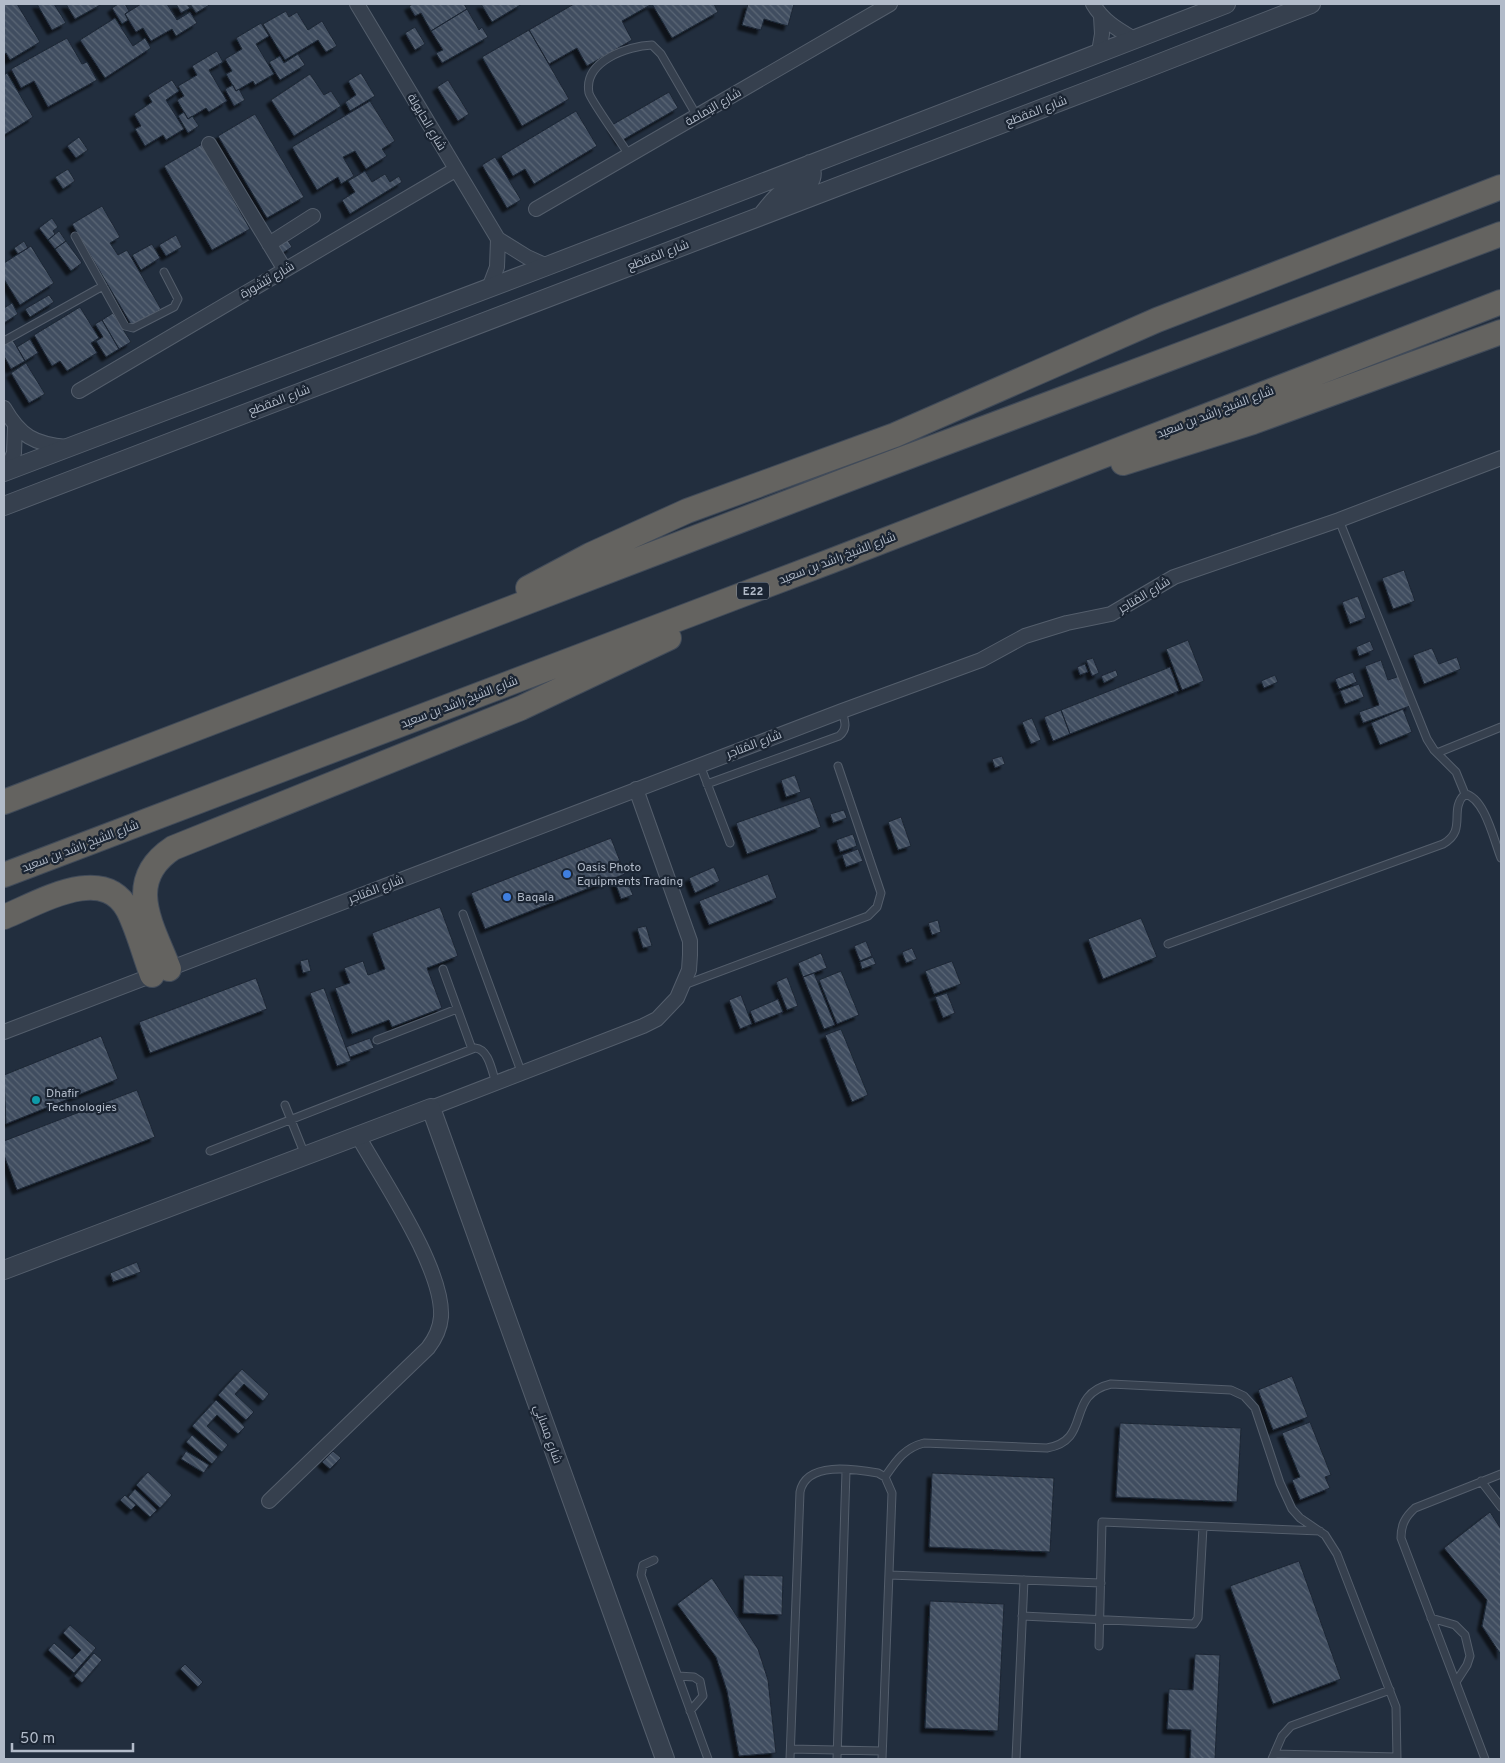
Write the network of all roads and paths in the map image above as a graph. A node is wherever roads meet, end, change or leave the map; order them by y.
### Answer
1 (358, 4) edge
2 (890, 4) edge
3 (1094, 4) edge
4 (1226, 4) edge
5 (1311, 4) edge
6 (1101, 16) junction
7 (1134, 39) junction
8 (1099, 52) junction
9 (697, 116) junction
10 (209, 144) dead end
11 (629, 155) junction
12 (810, 164) junction
13 (456, 170) junction
14 (1501, 186) edge
15 (536, 209) dead end
16 (313, 216) dead end
17 (762, 216) junction
18 (1501, 234) edge
19 (75, 236) dead end
20 (498, 240) junction
21 (269, 244) junction
22 (547, 266) junction
23 (285, 270) junction
24 (164, 272) dead end
25 (102, 286) junction
26 (489, 288) junction
27 (452, 302) junction
28 (1501, 302) edge
29 (1501, 332) edge
30 (4, 341) edge
31 (79, 391) dead end
32 (277, 400) junction
33 (4, 408) edge
34 (15, 427) junction
35 (70, 448) junction
36 (1501, 458) edge
37 (5, 472) edge
38 (4, 506) edge
39 (1340, 520) junction
40 (879, 542) junction
41 (831, 561) junction
42 (464, 626) junction
43 (842, 711) junction
44 (1501, 727) edge
45 (1436, 752) junction
46 (700, 765) junction
47 (838, 766) dead end
48 (708, 784) junction
49 (636, 789) junction
50 (1465, 794) junction
51 (4, 802) edge
52 (730, 843) dead end
53 (1501, 858) edge
54 (4, 875) edge
55 (463, 914) dead end
56 (4, 917) edge
57 (1168, 944) dead end
58 (443, 969) dead end
59 (161, 972) junction
60 (684, 984) junction
61 (457, 1009) junction
62 (4, 1032) edge
63 (377, 1040) dead end
64 (472, 1049) junction
65 (522, 1074) junction
66 (496, 1083) junction
67 (285, 1104) dead end
68 (431, 1108) junction
69 (291, 1120) junction
70 (358, 1136) junction
71 (210, 1151) dead end
72 (305, 1156) junction
73 (4, 1270) edge
74 (846, 1471) junction
75 (1501, 1474) edge
76 (885, 1477) junction
77 (1481, 1482) junction
78 (269, 1501) dead end
79 (1501, 1507) edge
80 (1202, 1527) junction
81 (1321, 1532) junction
82 (654, 1560) dead end
83 (889, 1575) junction
84 (1024, 1580) junction
85 (1101, 1583) junction
86 (1022, 1616) junction
87 (1431, 1618) junction
88 (1100, 1619) junction
89 (1099, 1646) dead end
90 (678, 1676) junction
91 (1456, 1682) junction
92 (1390, 1690) junction
93 (690, 1711) junction
94 (791, 1749) junction
95 (838, 1750) junction
96 (882, 1751) junction
97 (1273, 1757) edge
98 (1397, 1758) edge
99 (665, 1759) edge
100 (708, 1759) edge
101 (790, 1759) edge
102 (837, 1759) edge
103 (882, 1759) edge
104 (1016, 1759) edge
105 (1485, 1759) edge

1 - 13 street, شارع الحايولة
2 - 9 street, شارع اليَمامة
3 - 6 street
4 - 7 street
5 - 17 street, شارع المَقطَع
6 - 7 street
6 - 8 street
7 - 8 street
8 - 12 street
9 - 11 street, شارع اليَمامة
9 - 11 lane
10 - 21 street
11 - 15 street, شارع اليَمامة
12 - 17 street
12 - 22 street
13 - 20 street, شارع الحايولة
13 - 23 street, شارع تَبْشورة
14 - 42 highway
16 - 21 street
17 - 32 street, شارع المَقطَع
18 - 42 highway
19 - 25 lane
20 - 22 street, شارع الحايولة
20 - 26 street
21 - 23 street
22 - 26 street
23 - 31 street, شارع تَبْشورة
24 - 25 lane
25 - 30 lane
26 - 27 street
27 - 32 street
27 - 35 street
28 - 40 highway, شارع الشيخ راشد بن سعيد / E22
29 - 40 highway
32 - 38 street, شارع المَقطَع
33 - 34 street
34 - 35 street
34 - 37 street
35 - 37 street
36 - 39 street, شارع المُتاجر
39 - 43 street, شارع المُتاجر
39 - 45 lane
40 - 41 highway, شارع الشيخ راشد بن سعيد / E22
41 - 54 highway, شارع الشيخ راشد بن سعيد / E22
41 - 59 highway
42 - 51 highway
43 - 46 street, شارع المُتاجر
43 - 48 lane
44 - 45 lane
45 - 50 lane
46 - 48 lane
46 - 49 street, شارع المُتاجر
47 - 60 lane
48 - 52 lane
49 - 59 street, شارع المُتاجر
49 - 60 street
50 - 53 lane
50 - 57 lane
55 - 65 lane
56 - 59 highway
58 - 61 lane
59 - 62 street, شارع المُتاجر
60 - 65 street
61 - 63 lane
61 - 64 lane
64 - 66 lane
64 - 69 lane
65 - 66 street
66 - 68 street
67 - 69 lane
68 - 70 street
68 - 99 street, شارع مِسانِي
69 - 71 lane
69 - 72 lane
70 - 72 street
70 - 78 street
72 - 73 street
74 - 76 lane
74 - 94 lane
74 - 95 lane
75 - 77 lane
76 - 81 lane
76 - 83 lane
77 - 79 lane
77 - 87 lane
80 - 81 lane
80 - 85 lane
80 - 88 lane
81 - 92 lane
82 - 90 lane
83 - 84 lane
83 - 96 lane
84 - 85 lane
84 - 86 lane
85 - 88 lane
86 - 88 lane
86 - 104 lane
87 - 91 lane
87 - 91 lane
88 - 89 lane
90 - 93 lane
90 - 93 lane
91 - 105 lane
92 - 97 lane
92 - 98 lane
93 - 100 lane
94 - 95 lane
94 - 101 lane
95 - 96 lane
95 - 102 lane
96 - 103 lane
97 - 98 lane

